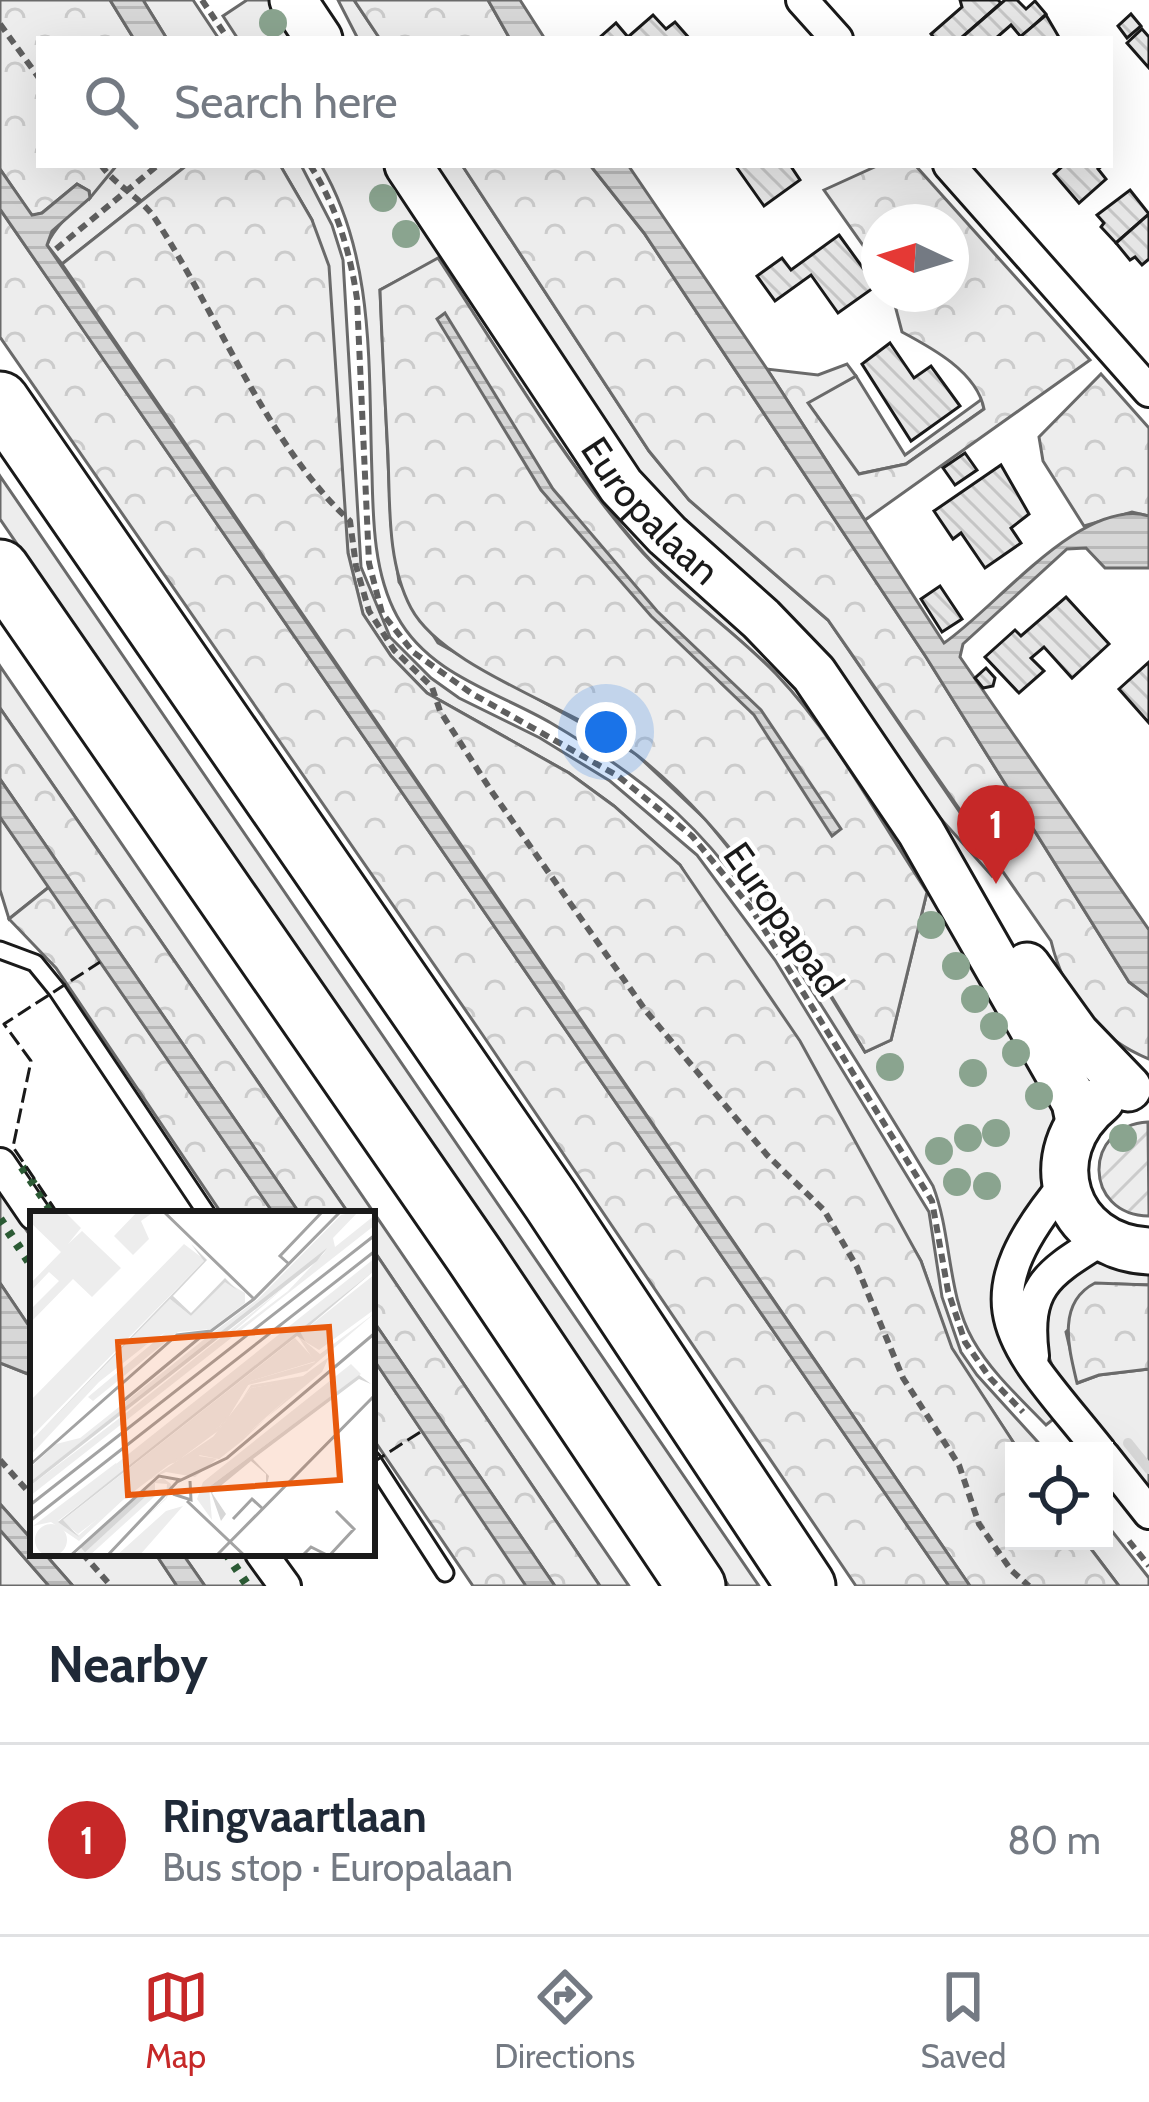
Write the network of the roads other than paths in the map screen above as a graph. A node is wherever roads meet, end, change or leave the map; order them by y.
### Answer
1 (293, 0) edge
2 (322, 0) edge
3 (802, 0) edge
4 (318, 36) edge
5 (343, 36) edge
6 (834, 36) edge
7 (410, 168) edge
8 (952, 168) edge
9 (1149, 391) edge
10 (0, 401) edge
11 (0, 568) edge
12 (921, 832) junction
13 (0, 950) edge
14 (1139, 1087) edge
15 (1079, 1121) junction
16 (0, 1164) edge
17 (1065, 1184) junction
18 (32, 1211) edge
19 (205, 1211) edge
20 (1103, 1238) junction
21 (1149, 1251) edge
22 (1034, 1368) junction
23 (1093, 1442) edge
24 (375, 1465) edge
25 (1113, 1467) edge
26 (1149, 1513) edge
27 (263, 1556) edge
28 (445, 1573) dead end
29 (285, 1586) edge
30 (696, 1586) edge
31 (806, 1586) edge

1 - 4 main road
2 - 5 main road
3 - 6 street
7 - 12 main road, Europalaan
8 - 9 street
10 - 31 highway
11 - 30 highway
12 - 14 main road, Europalaan
12 - 15 main road, Europalaan
13 - 19 lane
14 - 15 main road
15 - 17 main road
16 - 18 street
17 - 20 main road
17 - 22 street
20 - 21 main road
20 - 22 street
22 - 23 street
24 - 28 lane
25 - 26 street
27 - 29 street

